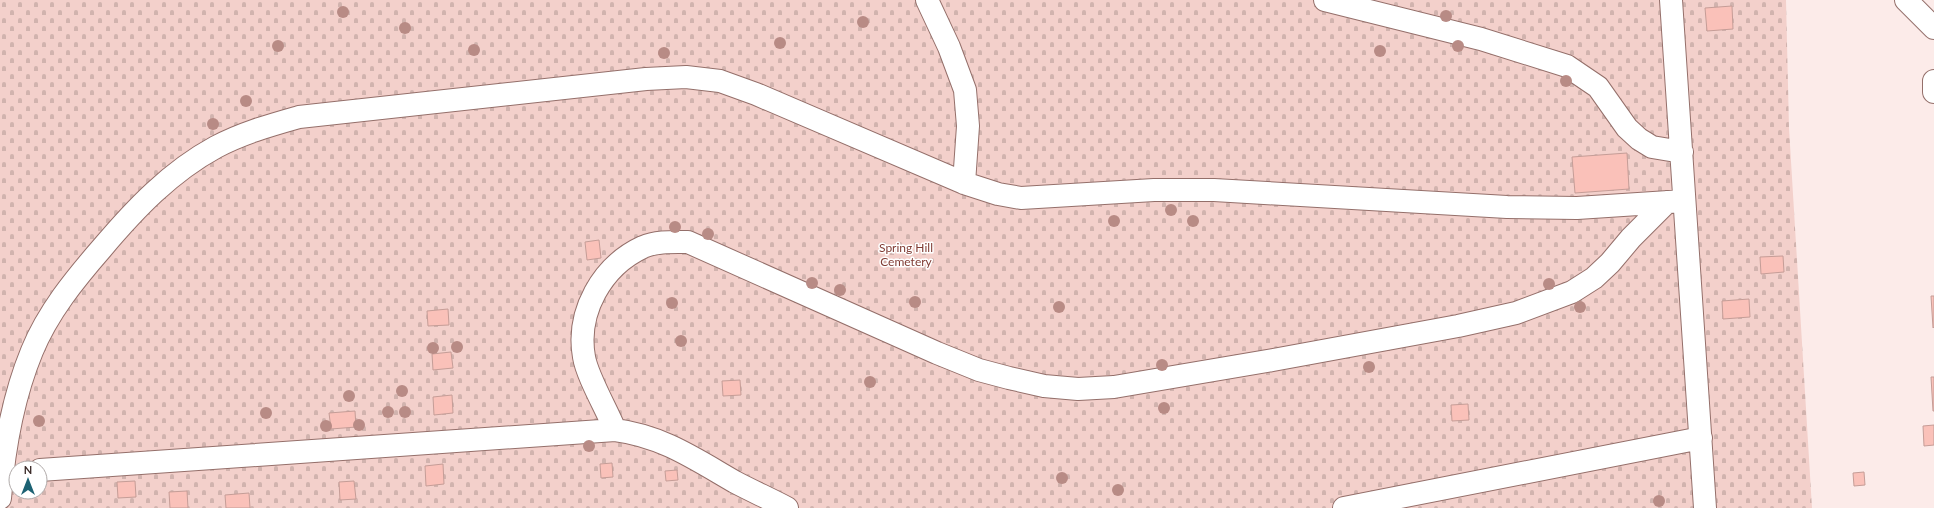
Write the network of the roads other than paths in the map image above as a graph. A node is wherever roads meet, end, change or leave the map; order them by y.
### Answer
1 (927, 0) edge
2 (1325, 0) edge
3 (1671, 0) edge
4 (1906, 0) edge
5 (1934, 28) edge
6 (1934, 81) edge
7 (1934, 92) edge
8 (1682, 152) junction
9 (964, 183) junction
10 (1676, 202) junction
11 (615, 430) junction
12 (1702, 438) junction
13 (9, 460) edge
14 (48, 469) edge
15 (8, 475) edge
16 (0, 498) edge
17 (787, 508) edge
18 (1344, 508) edge
19 (1705, 508) edge

1 - 9 main road
2 - 8 main road
3 - 8 main road
4 - 5 main road
6 - 7 main road
8 - 10 main road
9 - 10 main road
9 - 13 main road
10 - 11 main road
10 - 12 main road
11 - 14 main road
11 - 17 main road
12 - 18 main road
12 - 19 main road
15 - 16 main road

